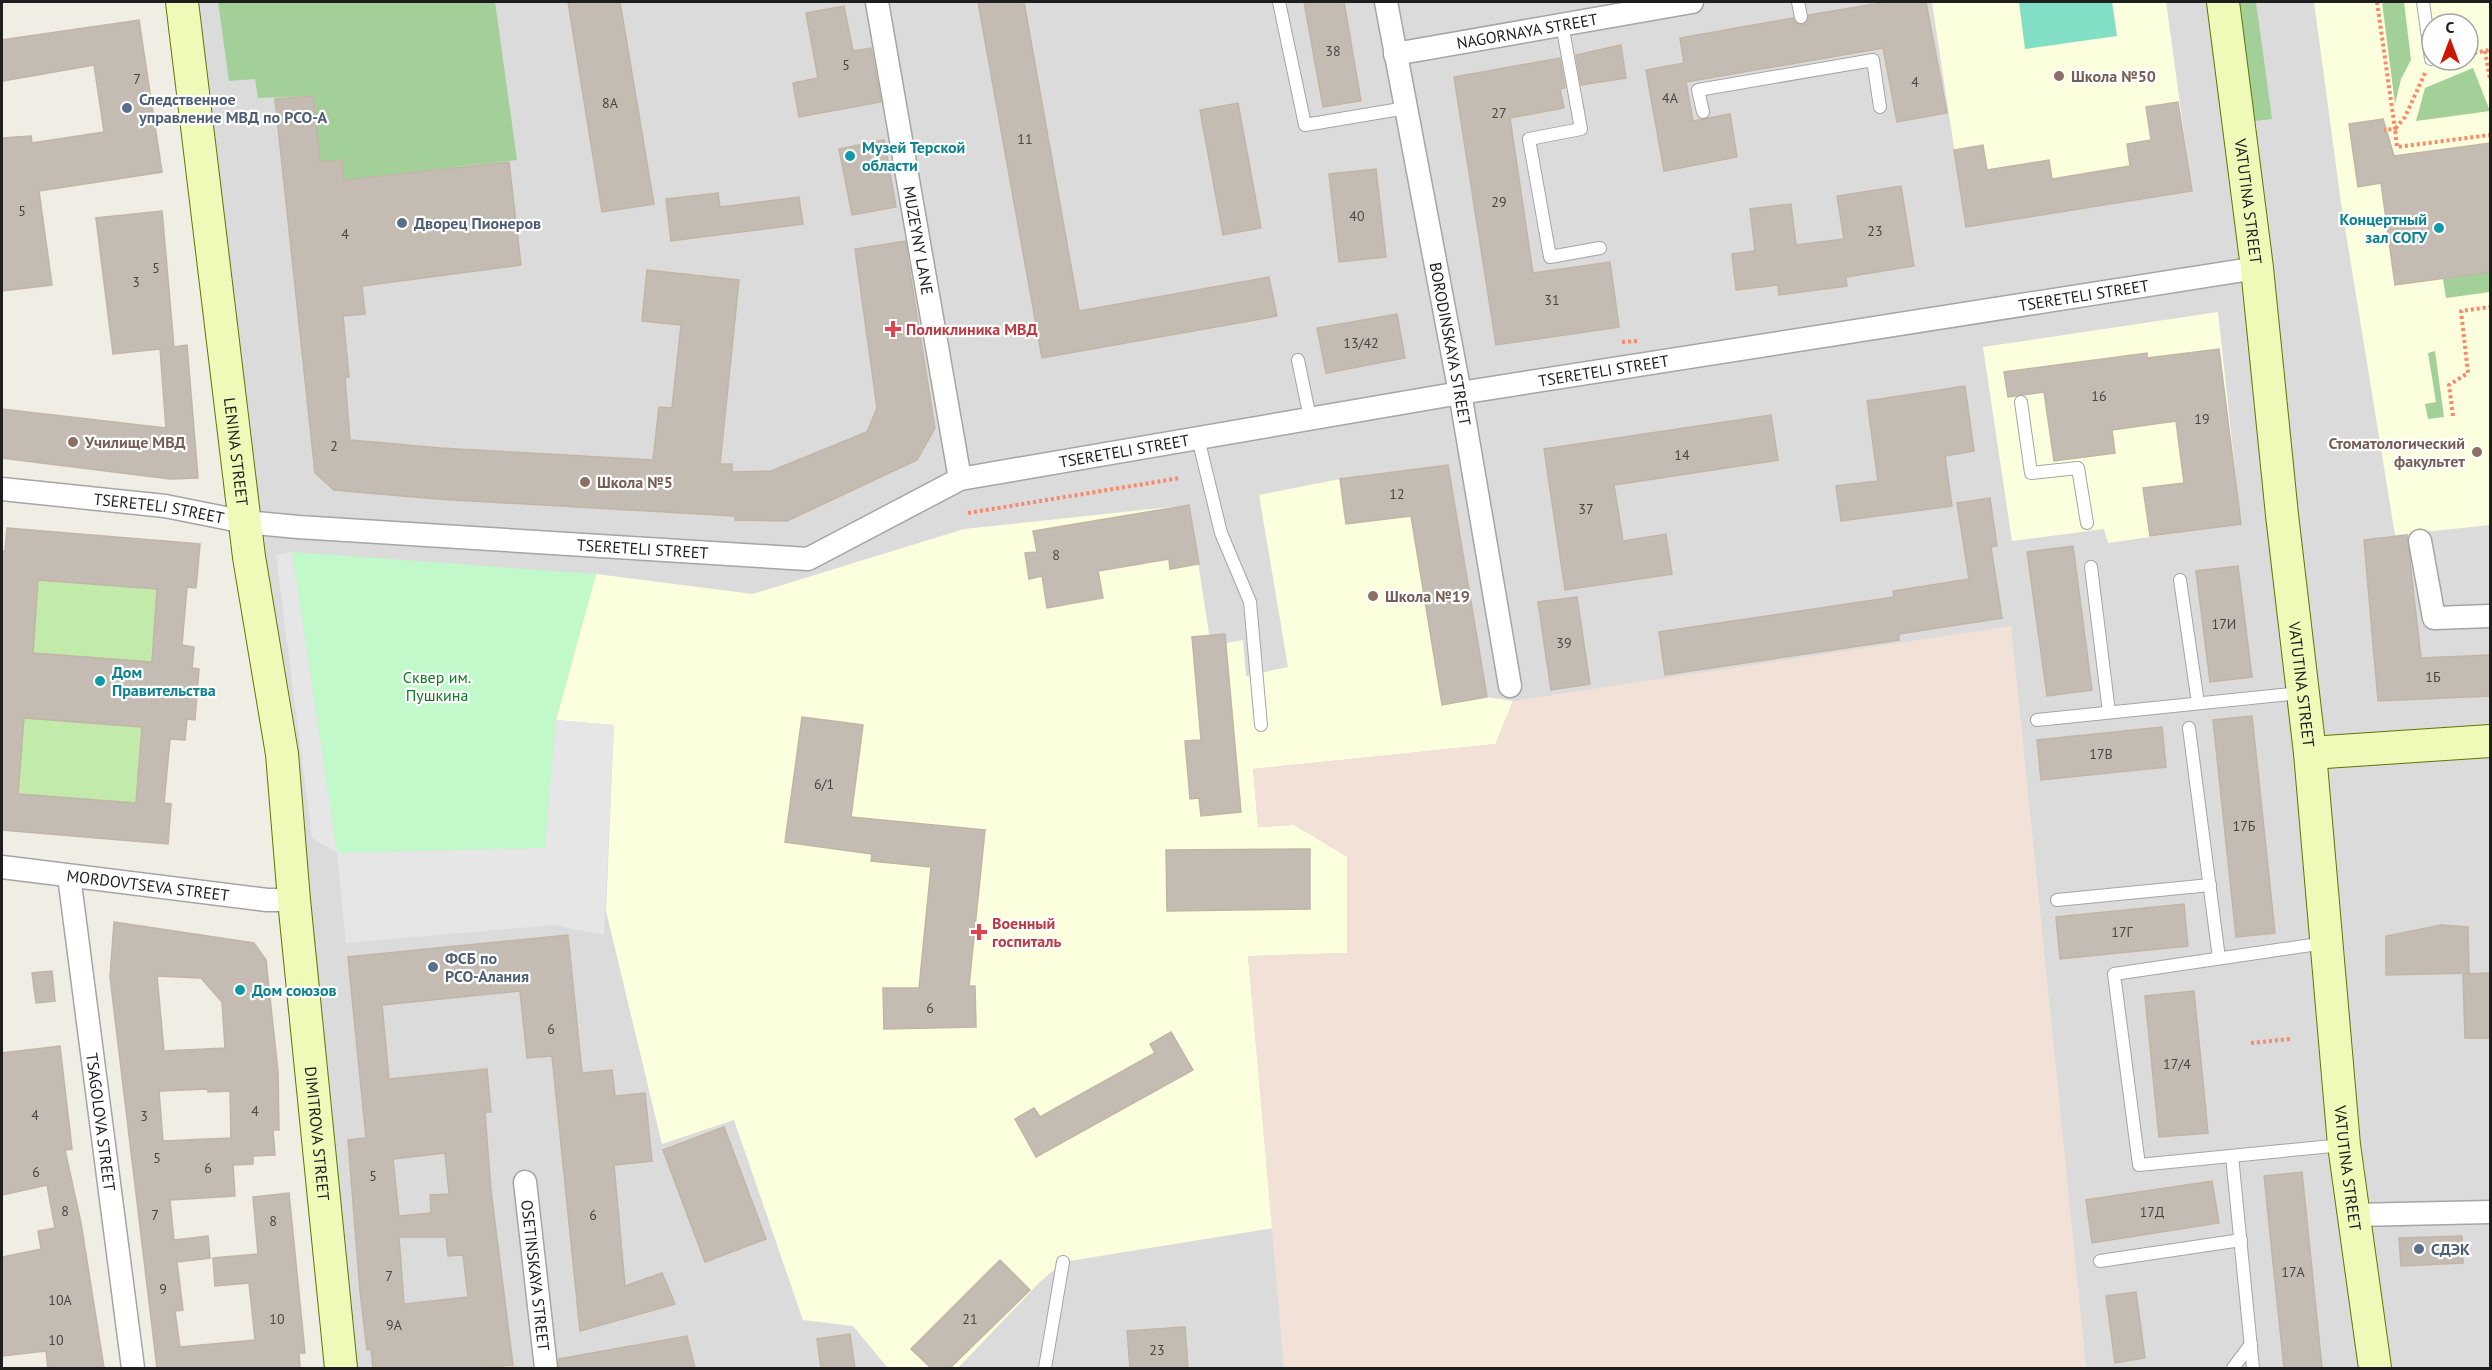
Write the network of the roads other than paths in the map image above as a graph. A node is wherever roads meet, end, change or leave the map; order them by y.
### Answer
1 (182, 2) edge
2 (877, 2) edge
3 (1279, 2) edge
4 (1386, 2) edge
5 (1692, 2) edge
6 (1798, 2) edge
7 (2223, 2) edge
8 (1661, 4) edge
9 (1801, 17) dead end
10 (1562, 24) junction
11 (1395, 54) junction
12 (1880, 107) dead end
13 (1406, 108) junction
14 (1703, 112) dead end
15 (1600, 248) dead end
16 (2257, 268) junction
17 (1298, 360) dead end
18 (1460, 393) junction
19 (2020, 402) dead end
20 (1310, 418) junction
21 (1198, 438) junction
22 (960, 479) junction
23 (2, 489) edge
24 (245, 522) junction
25 (2087, 523) dead end
26 (2420, 541) dead end
27 (2091, 567) dead end
28 (2181, 580) dead end
29 (2490, 616) edge
30 (1510, 686) dead end
31 (2302, 692) junction
32 (2198, 703) junction
33 (2109, 712) junction
34 (2037, 720) dead end
35 (1261, 725) dead end
36 (2189, 728) dead end
37 (2490, 741) edge
38 (2310, 753) junction
39 (2, 867) edge
40 (69, 876) junction
41 (2210, 885) junction
42 (294, 900) junction
43 (2057, 900) dead end
44 (2326, 942) junction
45 (2219, 958) junction
46 (2344, 1145) junction
47 (2232, 1156) junction
48 (525, 1182) dead end
49 (2490, 1212) edge
50 (2354, 1215) junction
51 (2241, 1240) junction
52 (2100, 1261) dead end
53 (1063, 1262) dead end
54 (2251, 1344) junction
55 (134, 1368) edge
56 (341, 1368) edge
57 (546, 1368) edge
58 (1045, 1368) edge
59 (2233, 1368) edge
60 (2253, 1368) edge
61 (2375, 1368) edge

1 - 24 main road, LENINA STREET
2 - 22 street, MUZEYNY LANE
3 - 13 lane
4 - 11 street, BORODINSKAYA STREET
5 - 8 street, NAGORNAYA STREET
6 - 9 lane
7 - 16 main road, VATUTINA STREET
8 - 10 street, NAGORNAYA STREET
10 - 11 street, NAGORNAYA STREET
10 - 15 lane
11 - 13 street, BORODINSKAYA STREET
12 - 14 lane
13 - 18 street, BORODINSKAYA STREET
16 - 18 street, TSERETELI STREET
16 - 31 main road, VATUTINA STREET
17 - 20 lane
18 - 20 street, TSERETELI STREET
18 - 30 street, BORODINSKAYA STREET
19 - 25 lane
20 - 21 street, TSERETELI STREET
21 - 22 street, TSERETELI STREET
21 - 35 lane
22 - 24 street, TSERETELI STREET
23 - 24 street, TSERETELI STREET
24 - 42 main road, LENINA STREET
26 - 29 street
27 - 33 lane
28 - 32 lane
31 - 32 lane
31 - 38 main road, VATUTINA STREET
32 - 33 lane
33 - 34 lane
36 - 41 lane
37 - 38 main road
38 - 44 main road, VATUTINA STREET
39 - 40 street, MORDOVTSEVA STREET
40 - 42 street, MORDOVTSEVA STREET
40 - 55 street, TSAGOLOVA STREET
41 - 43 lane
41 - 45 lane
42 - 56 main road, DIMITROVA STREET
44 - 45 lane
44 - 46 main road, VATUTINA STREET
45 - 47 lane
46 - 47 lane
46 - 50 main road, VATUTINA STREET
47 - 51 lane
48 - 57 street, OSETINSKAYA STREET
49 - 50 street
50 - 61 main road, VATUTINA STREET
51 - 52 lane
51 - 54 lane
53 - 58 lane
54 - 59 lane
54 - 60 lane

